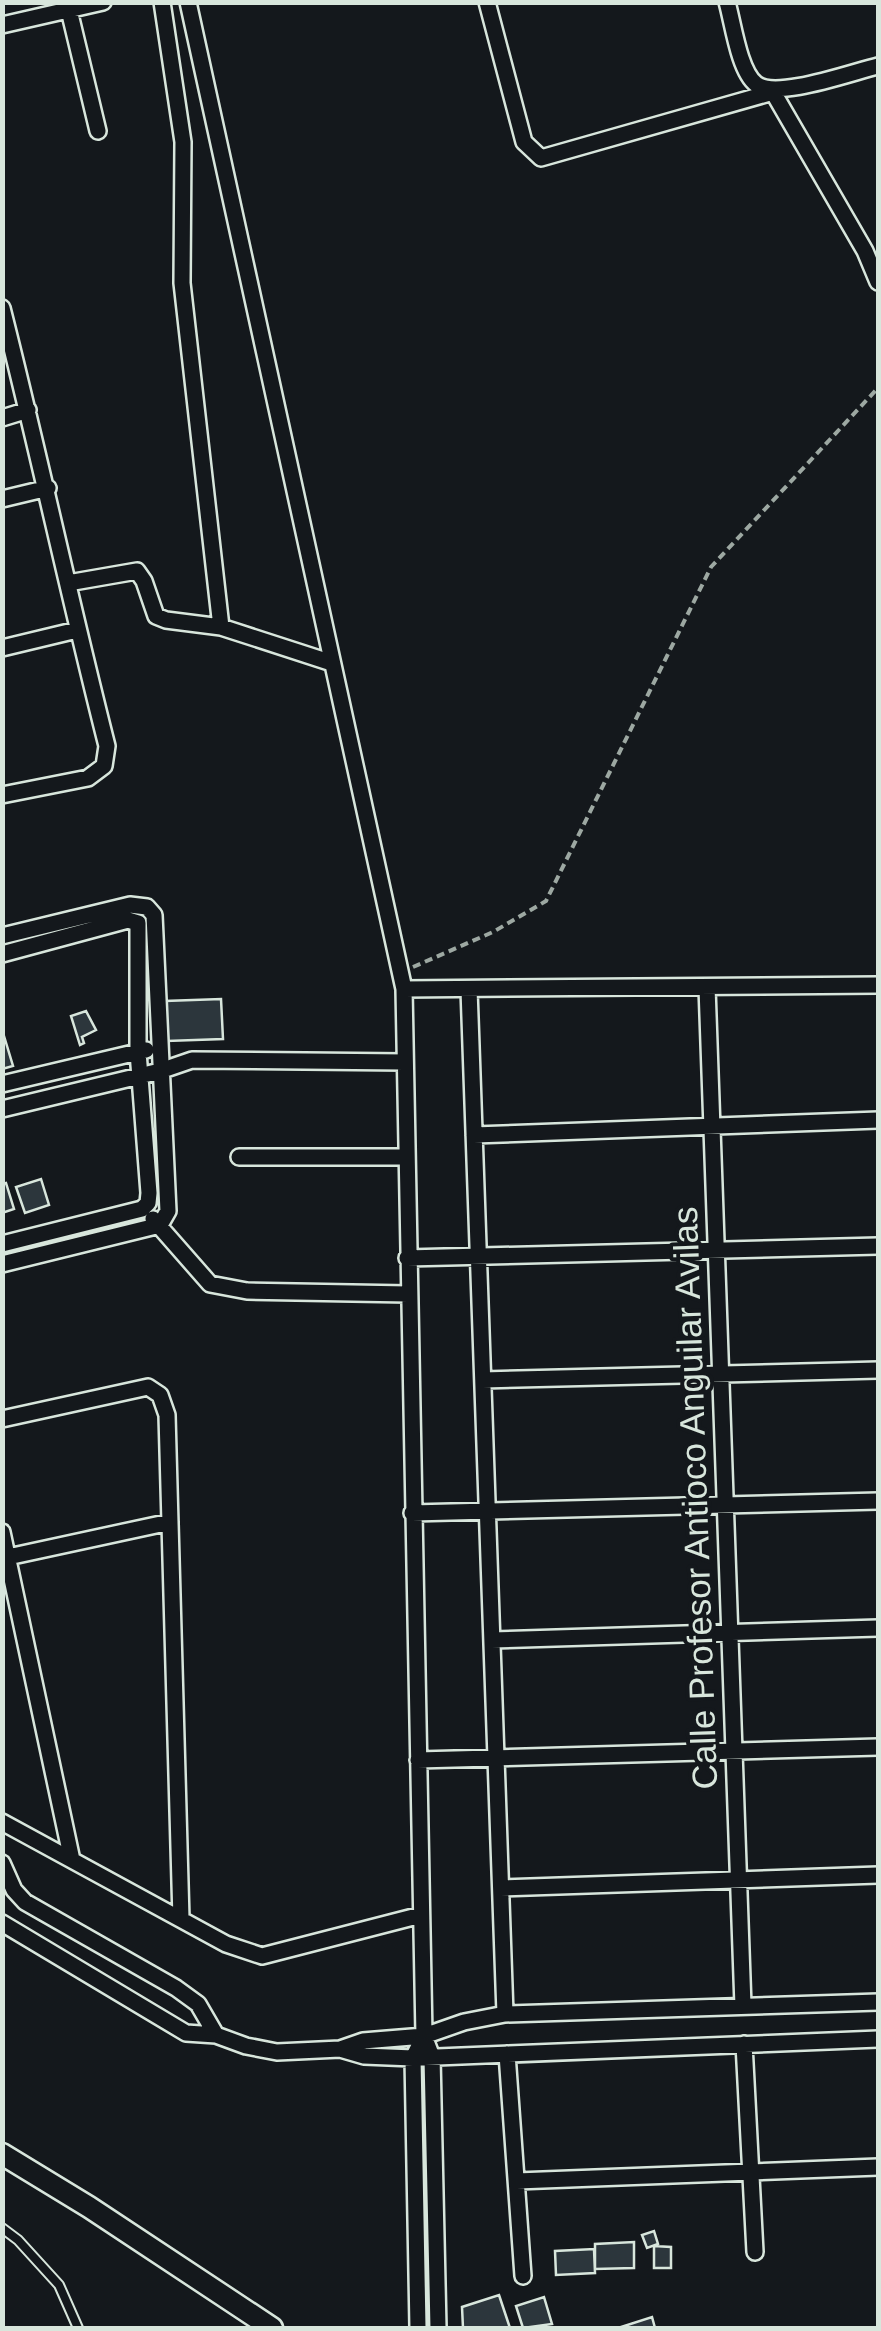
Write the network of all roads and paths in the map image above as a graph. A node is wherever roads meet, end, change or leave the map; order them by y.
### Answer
1 (103, 2) edge
2 (162, 2) edge
3 (188, 2) edge
4 (486, 2) edge
5 (727, 2) edge
6 (69, 10) junction
7 (2, 25) edge
8 (878, 66) edge
9 (774, 92) junction
10 (98, 130) dead end
11 (878, 282) edge
12 (2, 308) edge
13 (878, 388) edge
14 (28, 410) junction
15 (2, 418) edge
16 (48, 488) junction
17 (2, 499) edge
18 (68, 584) junction
19 (221, 627) junction
20 (77, 630) junction
21 (2, 648) edge
22 (332, 663) junction
23 (2, 795) edge
24 (2, 936) edge
25 (2, 954) edge
26 (402, 981) junction
27 (878, 985) edge
28 (708, 986) junction
29 (469, 988) junction
30 (159, 1048) junction
31 (138, 1052) junction
32 (404, 1062) junction
33 (160, 1072) junction
34 (140, 1074) junction
35 (2, 1084) edge
36 (2, 1109) edge
37 (878, 1120) edge
38 (712, 1126) junction
39 (474, 1135) junction
40 (239, 1157) dead end
41 (406, 1157) junction
42 (142, 1209) junction
43 (160, 1225) junction
44 (2, 1244) edge
45 (878, 1246) edge
46 (717, 1250) junction
47 (478, 1256) junction
48 (407, 1258) junction
49 (2, 1264) edge
50 (408, 1294) junction
51 (878, 1370) edge
52 (721, 1374) junction
53 (483, 1380) junction
54 (2, 1418) edge
55 (878, 1501) edge
56 (726, 1505) junction
57 (488, 1511) junction
58 (412, 1513) junction
59 (170, 1522) junction
60 (2, 1532) edge
61 (8, 1557) junction
62 (878, 1628) edge
63 (730, 1632) junction
64 (492, 1640) junction
65 (878, 1747) edge
66 (734, 1751) junction
67 (496, 1758) junction
68 (418, 1760) junction
69 (2, 1822) edge
70 (72, 1860) junction
71 (2, 1862) edge
72 (878, 1876) edge
73 (739, 1880) junction
74 (8, 1888) edge
75 (501, 1888) junction
76 (421, 1916) junction
77 (180, 1920) junction
78 (2, 1923) edge
79 (878, 2002) edge
80 (743, 2006) junction
81 (505, 2014) junction
82 (216, 2035) junction
83 (424, 2036) junction
84 (878, 2039) edge
85 (744, 2044) junction
86 (340, 2050) junction
87 (507, 2054) junction
88 (432, 2057) junction
89 (413, 2058) junction
90 (2, 2154) edge
91 (878, 2167) edge
92 (748, 2172) junction
93 (517, 2181) junction
94 (2, 2228) edge
95 (754, 2252) dead end
96 (522, 2276) dead end
97 (78, 2328) edge
98 (272, 2328) edge
99 (418, 2328) edge
100 (438, 2328) edge

1 - 6 street
2 - 19 street
3 - 22 street
4 - 9 street
5 - 9 street
6 - 7 street
6 - 10 street
8 - 9 street
9 - 11 street
12 - 14 street
13 - 26 path
14 - 15 street
14 - 16 street
16 - 17 street
16 - 18 street
18 - 19 street
18 - 20 street
19 - 22 street
20 - 21 street
20 - 23 street
22 - 26 street
24 - 30 street
25 - 31 street
26 - 29 street
26 - 32 street
27 - 28 street
28 - 29 street
28 - 38 street, Calle Profesor Antioco Anguilar Avilas
29 - 39 street
30 - 31 street
30 - 33 street
31 - 34 street
31 - 35 street
32 - 33 street
32 - 41 street
33 - 34 street
33 - 43 street
34 - 36 street
34 - 42 street
37 - 38 street
38 - 39 street
38 - 46 street, Calle Profesor Antioco Anguilar Avilas
39 - 47 street
40 - 41 street
41 - 48 street
42 - 43 street
42 - 44 street
43 - 49 street
43 - 50 street
45 - 46 street
46 - 47 street
46 - 52 street, Calle Profesor Antioco Anguilar Avilas
47 - 48 street
47 - 53 street
48 - 50 street
50 - 58 street
51 - 52 street
52 - 53 street
52 - 56 street, Calle Profesor Antioco Anguilar Avilas
53 - 57 street
54 - 59 street
55 - 56 street
56 - 57 street
56 - 63 street, Calle Profesor Antioco Anguilar Avilas
57 - 58 street
57 - 64 street
58 - 68 street
59 - 61 street
59 - 77 street
60 - 61 street
61 - 70 street
62 - 63 street
63 - 64 street
63 - 66 street, Calle Profesor Antioco Anguilar Avilas
64 - 67 street
65 - 66 street
66 - 67 street
66 - 73 street, Calle Profesor Antioco Anguilar Avilas
67 - 68 street
67 - 75 street
68 - 76 street
69 - 70 street
70 - 77 street
71 - 74 street
72 - 73 street
73 - 75 street
73 - 80 street, Calle Profesor Antioco Anguilar Avilas
74 - 82 street
75 - 81 street
76 - 77 street
76 - 83 street
78 - 82 street
79 - 80 street
80 - 81 street
81 - 83 street
82 - 86 street
83 - 86 street
83 - 88 street
83 - 89 street
84 - 85 street
85 - 87 street
85 - 92 street
86 - 89 street
87 - 88 street
87 - 93 street
88 - 89 street
88 - 100 street
89 - 99 street
90 - 98 street
91 - 92 street
92 - 93 street
92 - 95 street
93 - 96 street
94 - 97 lane

